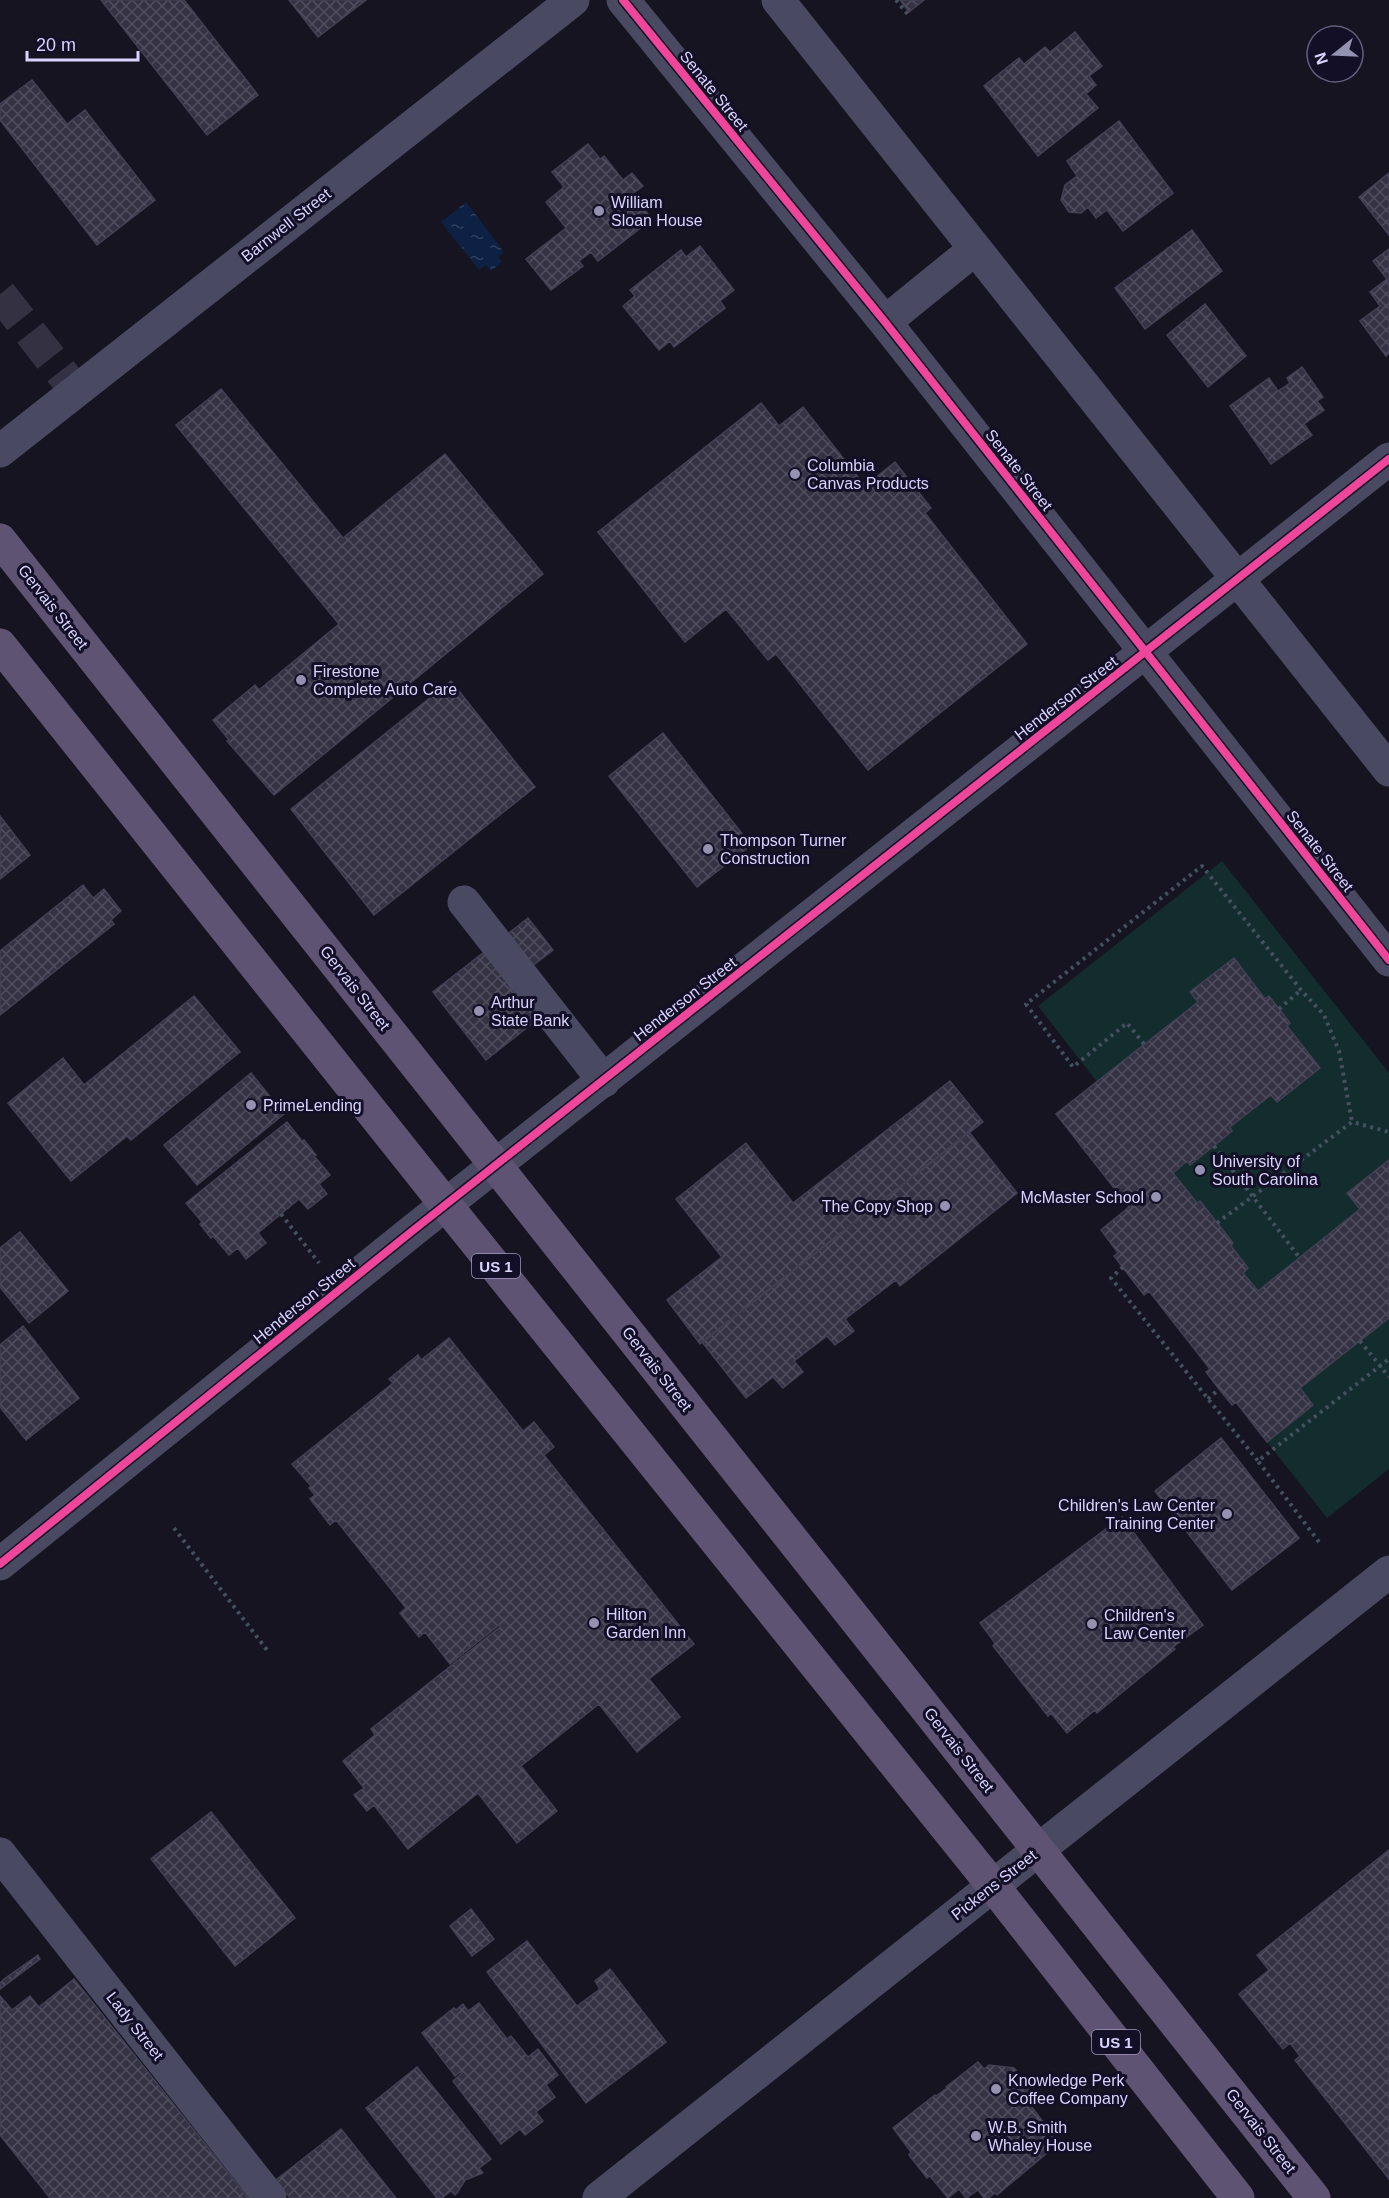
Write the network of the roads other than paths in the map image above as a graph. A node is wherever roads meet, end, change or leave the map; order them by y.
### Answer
1 (573, 0) edge
2 (622, 0) edge
3 (778, 0) edge
4 (975, 249) junction
5 (885, 322) junction
6 (0, 450) edge
7 (1389, 459) edge
8 (0, 540) edge
9 (1238, 578) junction
10 (0, 645) edge
11 (1146, 653) junction
12 (1389, 770) edge
13 (472, 896) dead end
14 (1389, 960) edge
15 (610, 1075) junction
16 (495, 1166) junction
17 (446, 1205) junction
18 (0, 1564) edge
19 (1389, 1572) edge
20 (1039, 1850) junction
21 (0, 1854) edge
22 (994, 1887) junction
23 (270, 2198) edge
24 (599, 2198) edge
25 (1238, 2198) edge
26 (1314, 2198) edge

1 - 6 street, Barnwell Street
2 - 5 street, Senate Street
3 - 4 street
4 - 5 street
4 - 9 street
5 - 11 street, Senate Street
7 - 9 street, Henderson Street
8 - 16 main road, Gervais Street
9 - 11 street, Henderson Street
9 - 12 street
10 - 17 main road, US 1
11 - 14 street, Senate Street
11 - 15 street, Henderson Street
13 - 15 street
15 - 16 street, Henderson Street
16 - 17 street, Henderson Street
16 - 20 main road, Gervais Street
17 - 18 street, Henderson Street
17 - 22 main road, US 1
19 - 20 street, Pickens Street
20 - 22 street, Pickens Street
20 - 26 main road, Gervais Street
21 - 23 street, Lady Street
22 - 24 street, Pickens Street
22 - 25 main road, US 1

